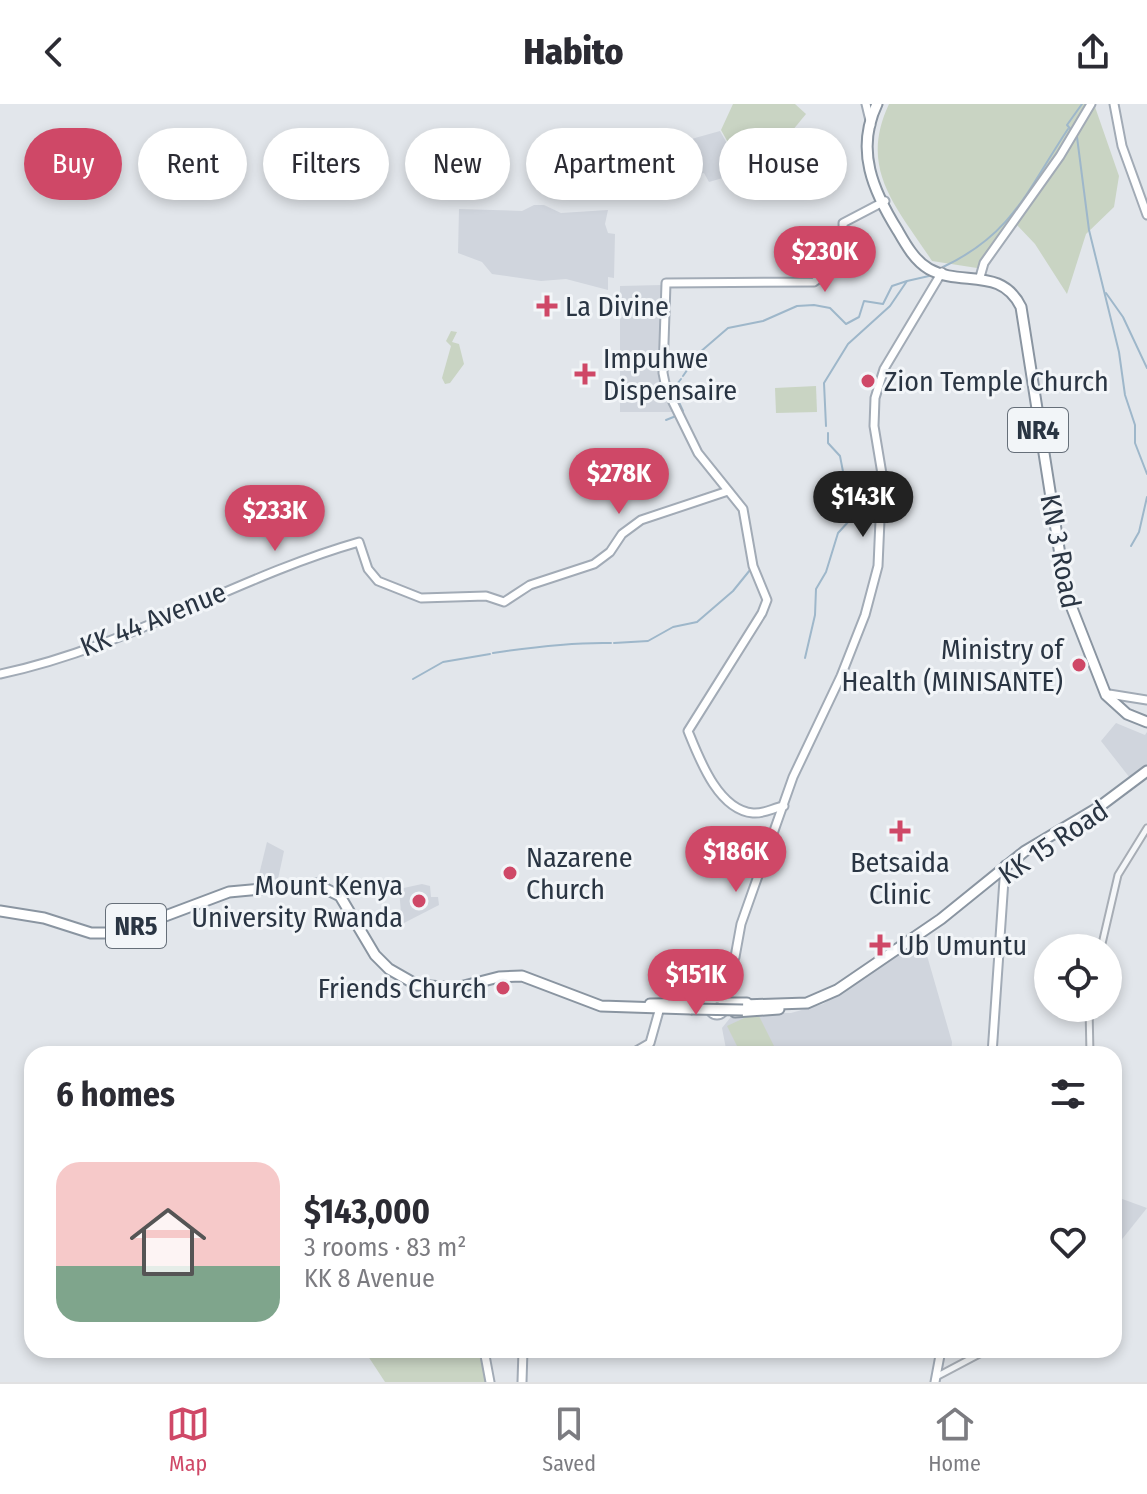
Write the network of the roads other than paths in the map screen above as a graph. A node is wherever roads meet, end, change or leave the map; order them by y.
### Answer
1 (879, 104) edge
2 (1091, 104) edge
3 (1114, 104) edge
4 (869, 118) edge
5 (879, 204) junction
6 (1147, 215) edge
7 (938, 274) junction
8 (981, 276) junction
9 (730, 494) junction
10 (0, 674) edge
11 (1112, 697) junction
12 (1147, 700) edge
13 (1147, 721) edge
14 (1147, 774) edge
15 (784, 806) junction
16 (1147, 828) edge
17 (1004, 868) junction
18 (0, 909) edge
19 (1104, 934) edge
20 (718, 1003) junction
21 (648, 1006) junction
22 (776, 1007) junction
23 (659, 1011) junction
24 (1089, 1022) edge
25 (645, 1046) edge
26 (993, 1046) edge
27 (1090, 1046) edge
28 (486, 1358) edge
29 (523, 1358) edge
30 (939, 1358) edge
31 (973, 1358) edge
32 (935, 1379) edge
33 (490, 1382) edge
34 (522, 1382) edge

1 - 4 highway
2 - 8 main road
3 - 6 main road
4 - 5 highway
5 - 7 highway
5 - 7 highway
5 - 9 main road
7 - 8 highway
7 - 15 main road
8 - 11 highway, KN 3 Road / NR4
9 - 10 main road, KK 44 Avenue
9 - 15 main road
11 - 12 main road
11 - 13 highway
14 - 17 highway, KK 15 Road / NR5
15 - 20 main road
16 - 19 street
17 - 22 highway, KK 15 Road / NR5
17 - 26 main road
18 - 21 highway, KK 15 Road / NR5
20 - 21 highway
20 - 22 highway
20 - 23 highway
21 - 22 highway, KK 15 Road / NR5, bridge
21 - 23 highway
23 - 25 main road
24 - 27 street
28 - 33 main road
29 - 34 main road
30 - 32 main road
31 - 32 street

